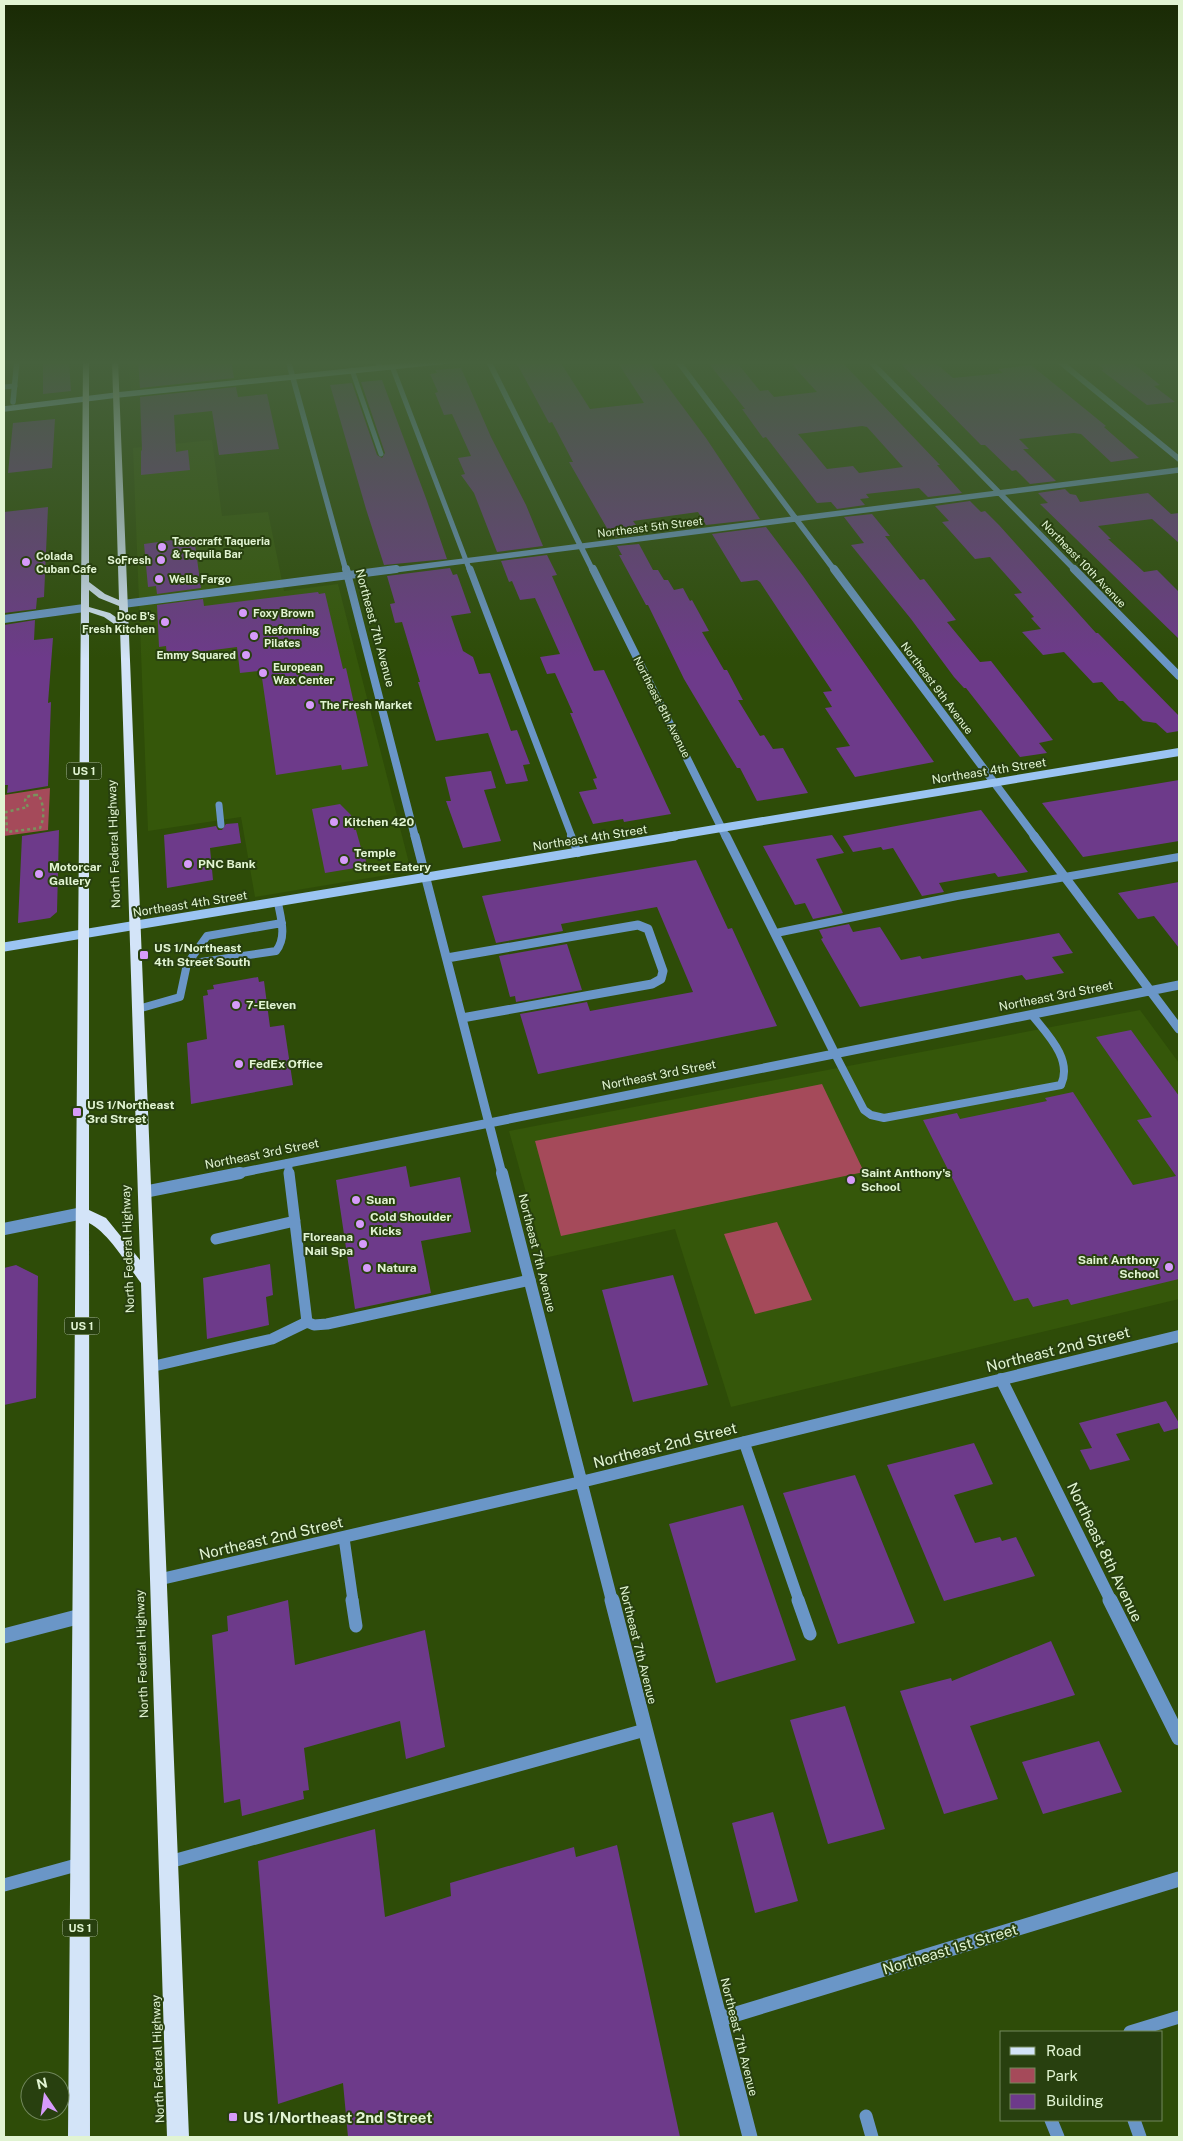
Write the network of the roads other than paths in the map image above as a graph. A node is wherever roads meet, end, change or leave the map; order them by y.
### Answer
1 (86, 460) edge
2 (119, 460) edge
3 (316, 460) edge
4 (428, 460) edge
5 (538, 460) edge
6 (752, 460) edge
7 (968, 460) edge
8 (1179, 470) edge
9 (1002, 494) junction
10 (797, 519) junction
11 (581, 547) junction
12 (466, 561) junction
13 (348, 576) junction
14 (84, 582) junction
15 (123, 604) junction
16 (84, 608) junction
17 (4, 619) edge
18 (124, 628) junction
19 (1179, 676) edge
20 (1179, 752) edge
21 (995, 783) junction
22 (219, 804) dead end
23 (221, 825) dead end
24 (724, 828) junction
25 (578, 853) junction
26 (1179, 857) edge
27 (1065, 877) junction
28 (426, 878) junction
29 (278, 903) junction
30 (282, 923) junction
31 (134, 926) junction
32 (776, 933) junction
33 (82, 934) junction
34 (4, 947) edge
35 (224, 952) dead end
36 (447, 958) junction
37 (217, 960) junction
38 (186, 964) junction
39 (1179, 985) edge
40 (1150, 991) junction
41 (138, 1009) junction
42 (1032, 1015) junction
43 (462, 1018) junction
44 (1179, 1029) edge
45 (836, 1054) junction
46 (489, 1122) junction
47 (288, 1163) junction
48 (144, 1192) junction
49 (83, 1213) junction
50 (295, 1221) junction
51 (4, 1229) edge
52 (216, 1239) dead end
53 (147, 1280) junction
54 (530, 1280) junction
55 (307, 1322) junction
56 (1179, 1336) edge
57 (150, 1367) junction
58 (1001, 1379) junction
59 (744, 1442) junction
60 (581, 1482) junction
61 (344, 1538) junction
62 (157, 1580) junction
63 (81, 1616) junction
64 (356, 1626) dead end
65 (810, 1634) dead end
66 (4, 1636) edge
67 (645, 1730) junction
68 (1179, 1738) edge
69 (169, 1862) junction
70 (80, 1864) junction
71 (1179, 1879) edge
72 (4, 1885) edge
73 (1179, 2017) edge
74 (720, 2019) junction
75 (1133, 2031) edge
76 (866, 2116) dead end
77 (1051, 2121) edge
78 (1134, 2121) edge
79 (79, 2137) edge
80 (178, 2137) edge
81 (750, 2137) edge
82 (872, 2137) edge
83 (1058, 2137) edge
84 (1140, 2137) edge

1 - 14 main road, US 1
2 - 15 main road, North Federal Highway
3 - 13 street, Northeast 7th Avenue
4 - 12 lane
5 - 11 street, Northeast 8th Avenue
6 - 10 street, Northeast 9th Avenue
7 - 9 street, Northeast 10th Avenue
8 - 9 street, Northeast 5th Street
9 - 10 street, Northeast 5th Street
9 - 19 street, Northeast 10th Avenue
10 - 11 street, Northeast 5th Street
10 - 21 street, Northeast 9th Avenue
11 - 12 street, Northeast 5th Street
11 - 24 street, Northeast 8th Avenue
12 - 13 street, Northeast 5th Street
12 - 25 lane
13 - 15 street, Northeast 5th Street
13 - 28 street, Northeast 7th Avenue
14 - 15 main road
14 - 16 main road, US 1
15 - 18 main road, North Federal Highway
16 - 17 street
16 - 18 main road
16 - 33 main road, US 1
18 - 31 main road, North Federal Highway
20 - 21 street, Northeast 4th Street
21 - 24 street, Northeast 4th Street
21 - 27 street, Northeast 9th Avenue
22 - 23 lane
24 - 25 street, Northeast 4th Street
24 - 32 street, Northeast 8th Avenue
25 - 28 street, Northeast 4th Street
26 - 27 lane
27 - 32 lane
27 - 40 street, Northeast 9th Avenue
28 - 29 street, Northeast 4th Street
28 - 36 street, Northeast 7th Avenue
29 - 30 lane
29 - 31 street, Northeast 4th Street
30 - 37 lane
30 - 38 lane
31 - 33 street, Northeast 4th Street
31 - 41 main road, North Federal Highway
32 - 45 street, Northeast 8th Avenue
33 - 34 street, Northeast 4th Street
33 - 49 main road, US 1
35 - 37 lane
36 - 43 street, Northeast 7th Avenue
36 - 43 street
37 - 38 lane
38 - 41 lane
39 - 40 street, Northeast 3rd Street
40 - 42 street, Northeast 3rd Street
40 - 44 street, Northeast 9th Avenue
41 - 48 main road, North Federal Highway
42 - 45 street, Northeast 3rd Street
42 - 45 lane
43 - 46 street, Northeast 7th Avenue
45 - 46 street, Northeast 3rd Street
46 - 47 street, Northeast 3rd Street
46 - 54 street, Northeast 7th Avenue
47 - 48 street, Northeast 3rd Street
47 - 50 lane
48 - 53 main road, North Federal Highway
49 - 51 street
49 - 53 main road
49 - 63 main road, US 1
50 - 52 lane
50 - 55 lane
53 - 57 main road, North Federal Highway
54 - 55 lane
54 - 60 street, Northeast 7th Avenue
55 - 57 lane
56 - 58 street, Northeast 2nd Street
57 - 62 main road, North Federal Highway
58 - 59 street, Northeast 2nd Street
58 - 68 street, Northeast 8th Avenue
59 - 60 street, Northeast 2nd Street
59 - 65 lane
60 - 61 street, Northeast 2nd Street
60 - 67 street, Northeast 7th Avenue
61 - 62 street, Northeast 2nd Street
61 - 64 lane
62 - 69 main road, North Federal Highway
63 - 66 street
63 - 70 main road, US 1
67 - 69 lane
67 - 74 street, Northeast 7th Avenue
69 - 80 main road, North Federal Highway
70 - 72 lane
70 - 79 main road, US 1
71 - 74 street, Northeast 1st Street
73 - 75 lane
74 - 81 street, Northeast 7th Avenue
76 - 82 lane
77 - 83 lane
78 - 84 lane

